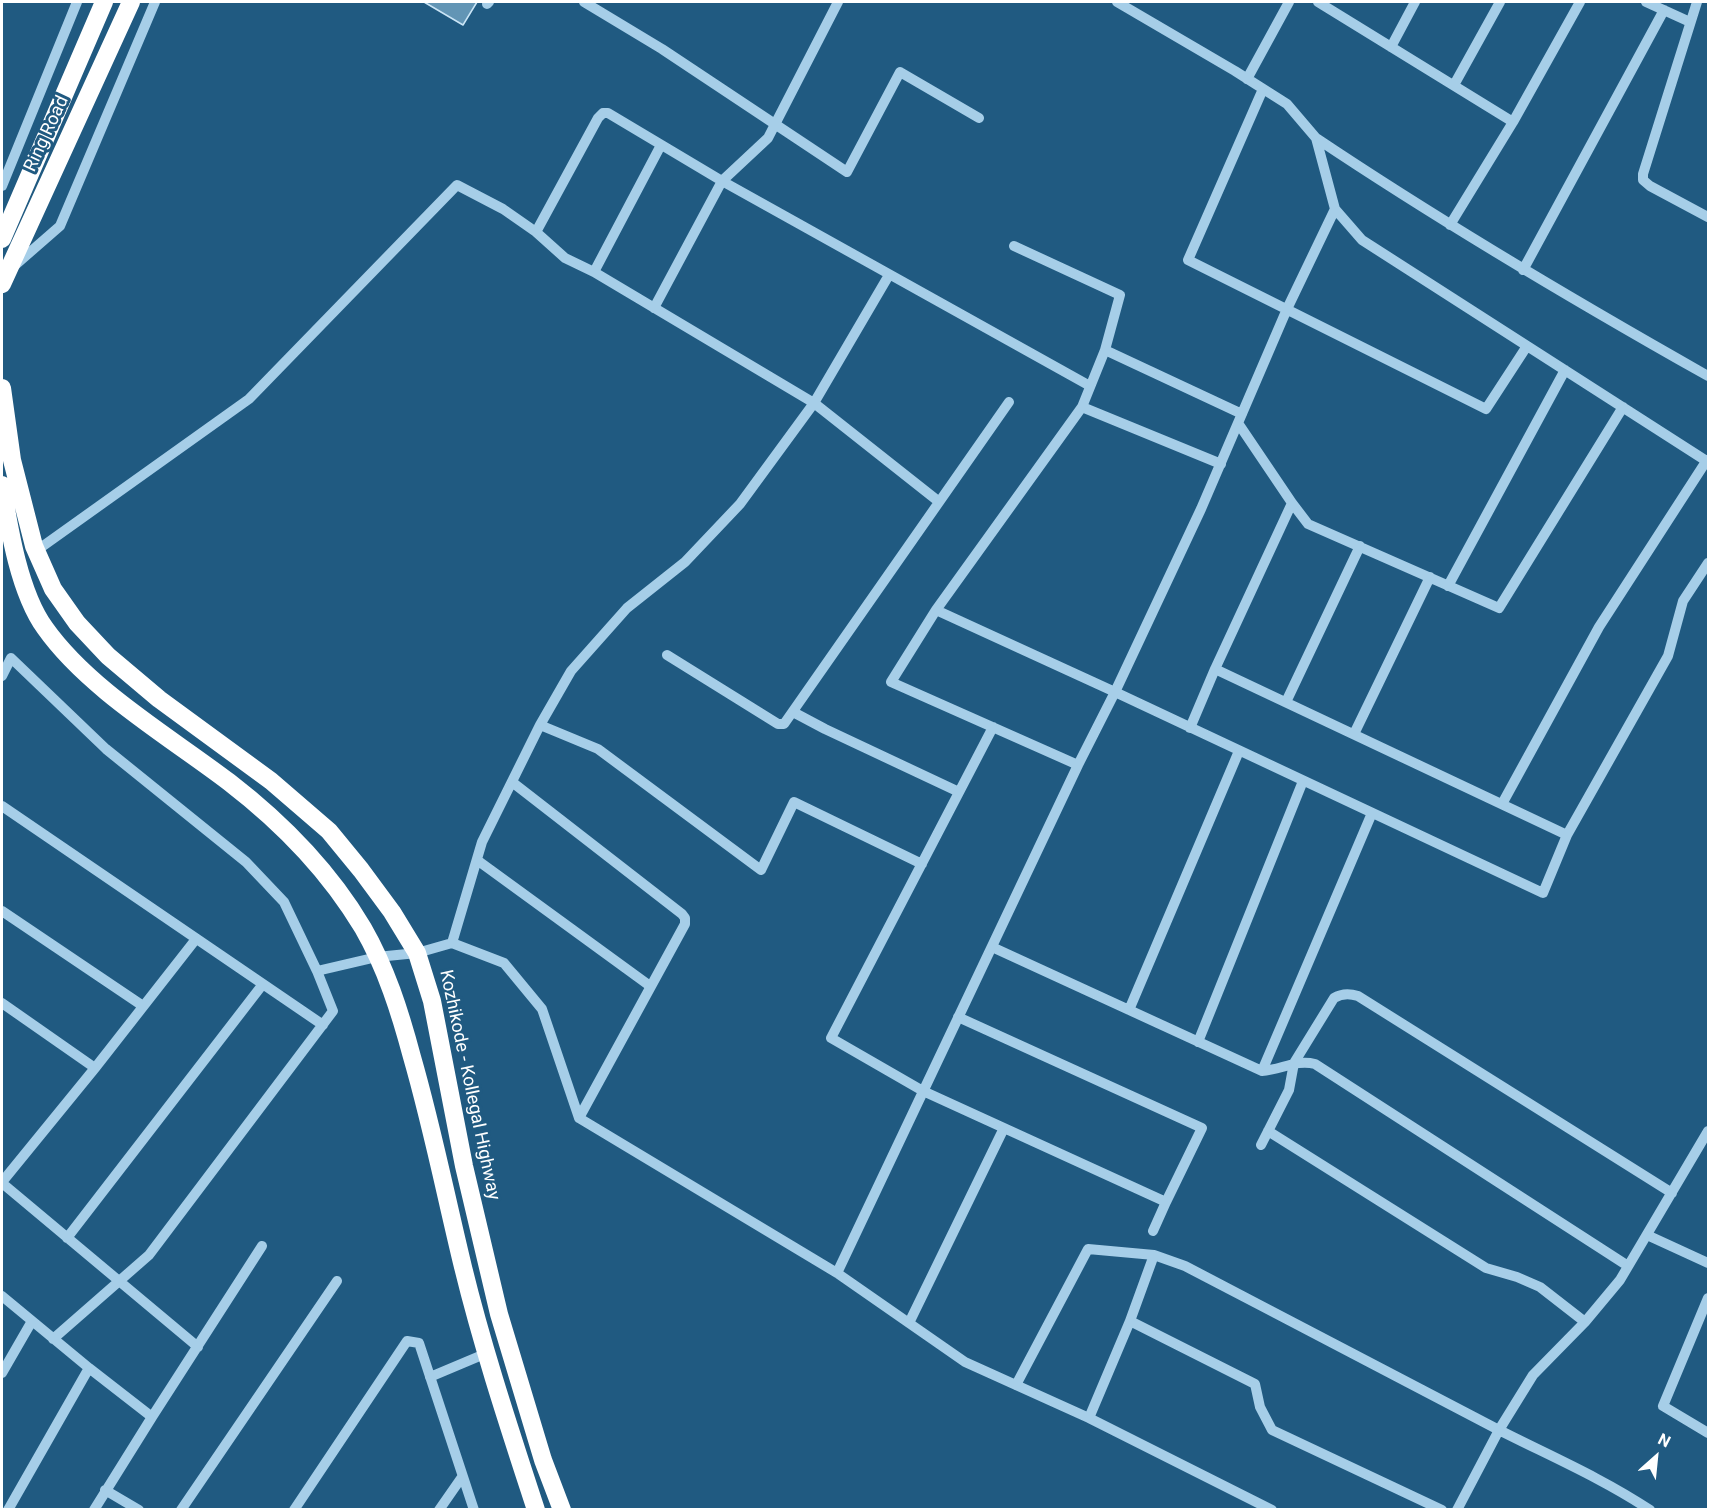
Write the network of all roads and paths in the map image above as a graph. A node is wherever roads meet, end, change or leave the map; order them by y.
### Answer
1 (77, 2) edge
2 (104, 2) edge
3 (131, 2) edge
4 (155, 2) edge
5 (584, 2) edge
6 (838, 2) edge
7 (1116, 2) edge
8 (1289, 2) edge
9 (1317, 2) edge
10 (1415, 2) edge
11 (1500, 2) edge
12 (1580, 2) edge
13 (1646, 2) edge
14 (1697, 2) edge
15 (1664, 10) junction
16 (1690, 22) junction
17 (1391, 47) junction
18 (1248, 79) junction
19 (1454, 85) junction
20 (1263, 89) junction
21 (979, 118) dead end
22 (1513, 122) junction
23 (775, 124) junction
24 (1316, 138) junction
25 (661, 145) junction
26 (722, 181) junction
27 (2, 186) edge
28 (1335, 209) junction
29 (1708, 217) edge
30 (1450, 225) junction
31 (536, 232) junction
32 (2, 239) edge
33 (1014, 246) dead end
34 (1523, 270) junction
35 (594, 273) junction
36 (889, 275) junction
37 (4, 278) edge
38 (654, 308) junction
39 (1287, 309) junction
40 (1527, 346) junction
41 (1105, 350) junction
42 (1565, 370) junction
43 (1708, 376) edge
44 (1090, 386) junction
45 (2, 388) edge
46 (1009, 402) dead end
47 (814, 403) junction
48 (1082, 407) junction
49 (1623, 407) junction
50 (1240, 418) junction
51 (1708, 461) edge
52 (1221, 464) junction
53 (2, 485) edge
54 (938, 501) junction
55 (1292, 503) junction
56 (1360, 546) junction
57 (36, 551) junction
58 (1708, 563) edge
59 (1430, 577) junction
60 (1448, 586) junction
61 (936, 610) junction
62 (666, 655) dead end
63 (1215, 669) junction
64 (2, 676) edge
65 (1115, 692) junction
66 (1286, 702) junction
67 (793, 712) junction
68 (540, 725) junction
69 (993, 727) junction
70 (1191, 728) junction
71 (1354, 734) junction
72 (1239, 751) junction
73 (1078, 765) junction
74 (1303, 781) junction
75 (512, 782) junction
76 (959, 792) junction
77 (1502, 804) junction
78 (2, 807) edge
79 (1372, 813) junction
80 (1567, 835) junction
81 (477, 860) junction
82 (922, 864) junction
83 (2, 910) edge
84 (196, 939) junction
85 (452, 943) junction
86 (992, 947) junction
87 (417, 953) junction
88 (377, 957) junction
89 (317, 971) junction
90 (263, 984) junction
91 (650, 986) junction
92 (2, 1003) edge
93 (143, 1006) junction
94 (1129, 1010) junction
95 (958, 1017) junction
96 (323, 1025) junction
97 (1198, 1042) junction
98 (1294, 1063) junction
99 (95, 1068) junction
100 (1262, 1071) junction
101 (923, 1091) junction
102 (579, 1118) junction
103 (1004, 1128) junction
104 (1268, 1131) junction
105 (1708, 1131) edge
106 (1261, 1145) dead end
107 (1703, 1150) edge
108 (2, 1183) edge
109 (1671, 1193) junction
110 (1166, 1202) junction
111 (1153, 1232) dead end
112 (1647, 1235) junction
113 (67, 1238) junction
114 (262, 1246) dead end
115 (1154, 1255) junction
116 (1708, 1263) edge
117 (1628, 1266) junction
118 (837, 1273) junction
119 (119, 1281) junction
120 (337, 1281) dead end
121 (2, 1296) edge
122 (1708, 1298) edge
123 (32, 1321) junction
124 (1130, 1321) junction
125 (1585, 1322) junction
126 (909, 1323) junction
127 (53, 1339) junction
128 (198, 1347) junction
129 (487, 1353) junction
130 (89, 1368) junction
131 (2, 1373) edge
132 (430, 1377) junction
133 (1016, 1385) junction
134 (153, 1417) junction
135 (1089, 1418) junction
136 (1499, 1430) junction
137 (1708, 1433) edge
138 (462, 1477) junction
139 (105, 1490) junction
140 (8, 1509) edge
141 (94, 1509) edge
142 (139, 1509) edge
143 (181, 1509) edge
144 (294, 1509) edge
145 (439, 1509) edge
146 (474, 1509) edge
147 (536, 1509) edge
148 (562, 1509) edge
149 (1272, 1509) edge
150 (1442, 1509) edge
151 (1457, 1509) edge
152 (1650, 1509) edge

1 - 27 street
2 - 32 highway
3 - 37 highway, Ring Road
4 - 37 street
5 - 23 street
6 - 23 street
7 - 18 street
8 - 18 street
9 - 17 street
10 - 17 street
11 - 19 street
12 - 22 street
13 - 15 street
14 - 16 street
15 - 16 street
15 - 34 street
16 - 29 street
17 - 19 street
18 - 20 street
19 - 22 street
20 - 24 street
20 - 39 street
21 - 23 street
22 - 30 street
23 - 26 street
24 - 28 street
24 - 30 street
25 - 26 street
25 - 31 street
25 - 35 street
26 - 36 street
26 - 38 street
28 - 39 street
28 - 40 street
30 - 34 street
31 - 35 street
31 - 57 street
33 - 41 street
34 - 43 street
35 - 38 street
36 - 44 street
36 - 47 street
38 - 47 street
39 - 40 street
39 - 50 street
40 - 42 street
41 - 44 street
41 - 50 street
42 - 49 street
42 - 60 street
44 - 48 street
45 - 57 highway, Kozhikode - Kollegal Highway
46 - 54 street
47 - 54 street
47 - 68 street
48 - 52 street
48 - 61 street
49 - 51 street
49 - 60 street
50 - 52 street
50 - 55 street
51 - 77 street
52 - 65 street
53 - 88 highway
54 - 67 street
55 - 56 street
55 - 63 street
56 - 59 street
56 - 66 street
57 - 87 highway, Kozhikode - Kollegal Highway
58 - 80 street
59 - 60 street
59 - 71 street
61 - 65 street
61 - 69 street
62 - 67 street
63 - 66 street
63 - 70 street
64 - 89 street
65 - 70 street
65 - 73 street
66 - 71 street
67 - 76 street
68 - 75 street
68 - 82 street
69 - 73 street
69 - 76 street
70 - 72 street
71 - 77 street
72 - 74 street
72 - 94 street
73 - 86 street
74 - 79 street
74 - 97 street
75 - 81 street
75 - 91 street
76 - 82 street
77 - 80 street
78 - 84 street
79 - 80 street
79 - 100 street
81 - 85 street
81 - 91 street
82 - 101 street
83 - 93 street
84 - 90 street
84 - 93 street
85 - 87 street
85 - 102 street
86 - 94 street
86 - 95 street
87 - 88 street
87 - 148 highway, Kozhikode - Kollegal Highway
88 - 89 street
88 - 129 highway
89 - 96 street
90 - 96 street
90 - 113 street
91 - 102 street
92 - 99 street
93 - 99 street
94 - 97 street
95 - 101 street
95 - 110 street
96 - 119 street
97 - 100 street
98 - 100 street
98 - 104 street
98 - 109 street
98 - 117 street
99 - 108 street
101 - 103 street
101 - 118 street
102 - 118 street
103 - 110 street
103 - 126 street
104 - 106 street
104 - 125 street
105 - 107 street
107 - 109 street
108 - 113 street
109 - 112 street
110 - 111 street
112 - 116 street
112 - 117 street
113 - 119 street
114 - 128 street
115 - 124 street
115 - 133 street
115 - 136 street
117 - 125 street
118 - 126 street
119 - 127 street
119 - 128 street
120 - 143 street
121 - 123 street
122 - 137 street
123 - 127 street
123 - 131 street
124 - 135 street
124 - 150 street
125 - 136 street
126 - 133 street
127 - 130 street
128 - 134 street
129 - 132 street
129 - 147 highway
130 - 134 street
130 - 140 street
132 - 138 street
132 - 144 street
133 - 135 street
134 - 139 street
135 - 149 street
136 - 151 street
136 - 152 street
138 - 145 street
138 - 146 street
139 - 141 street
139 - 142 street

